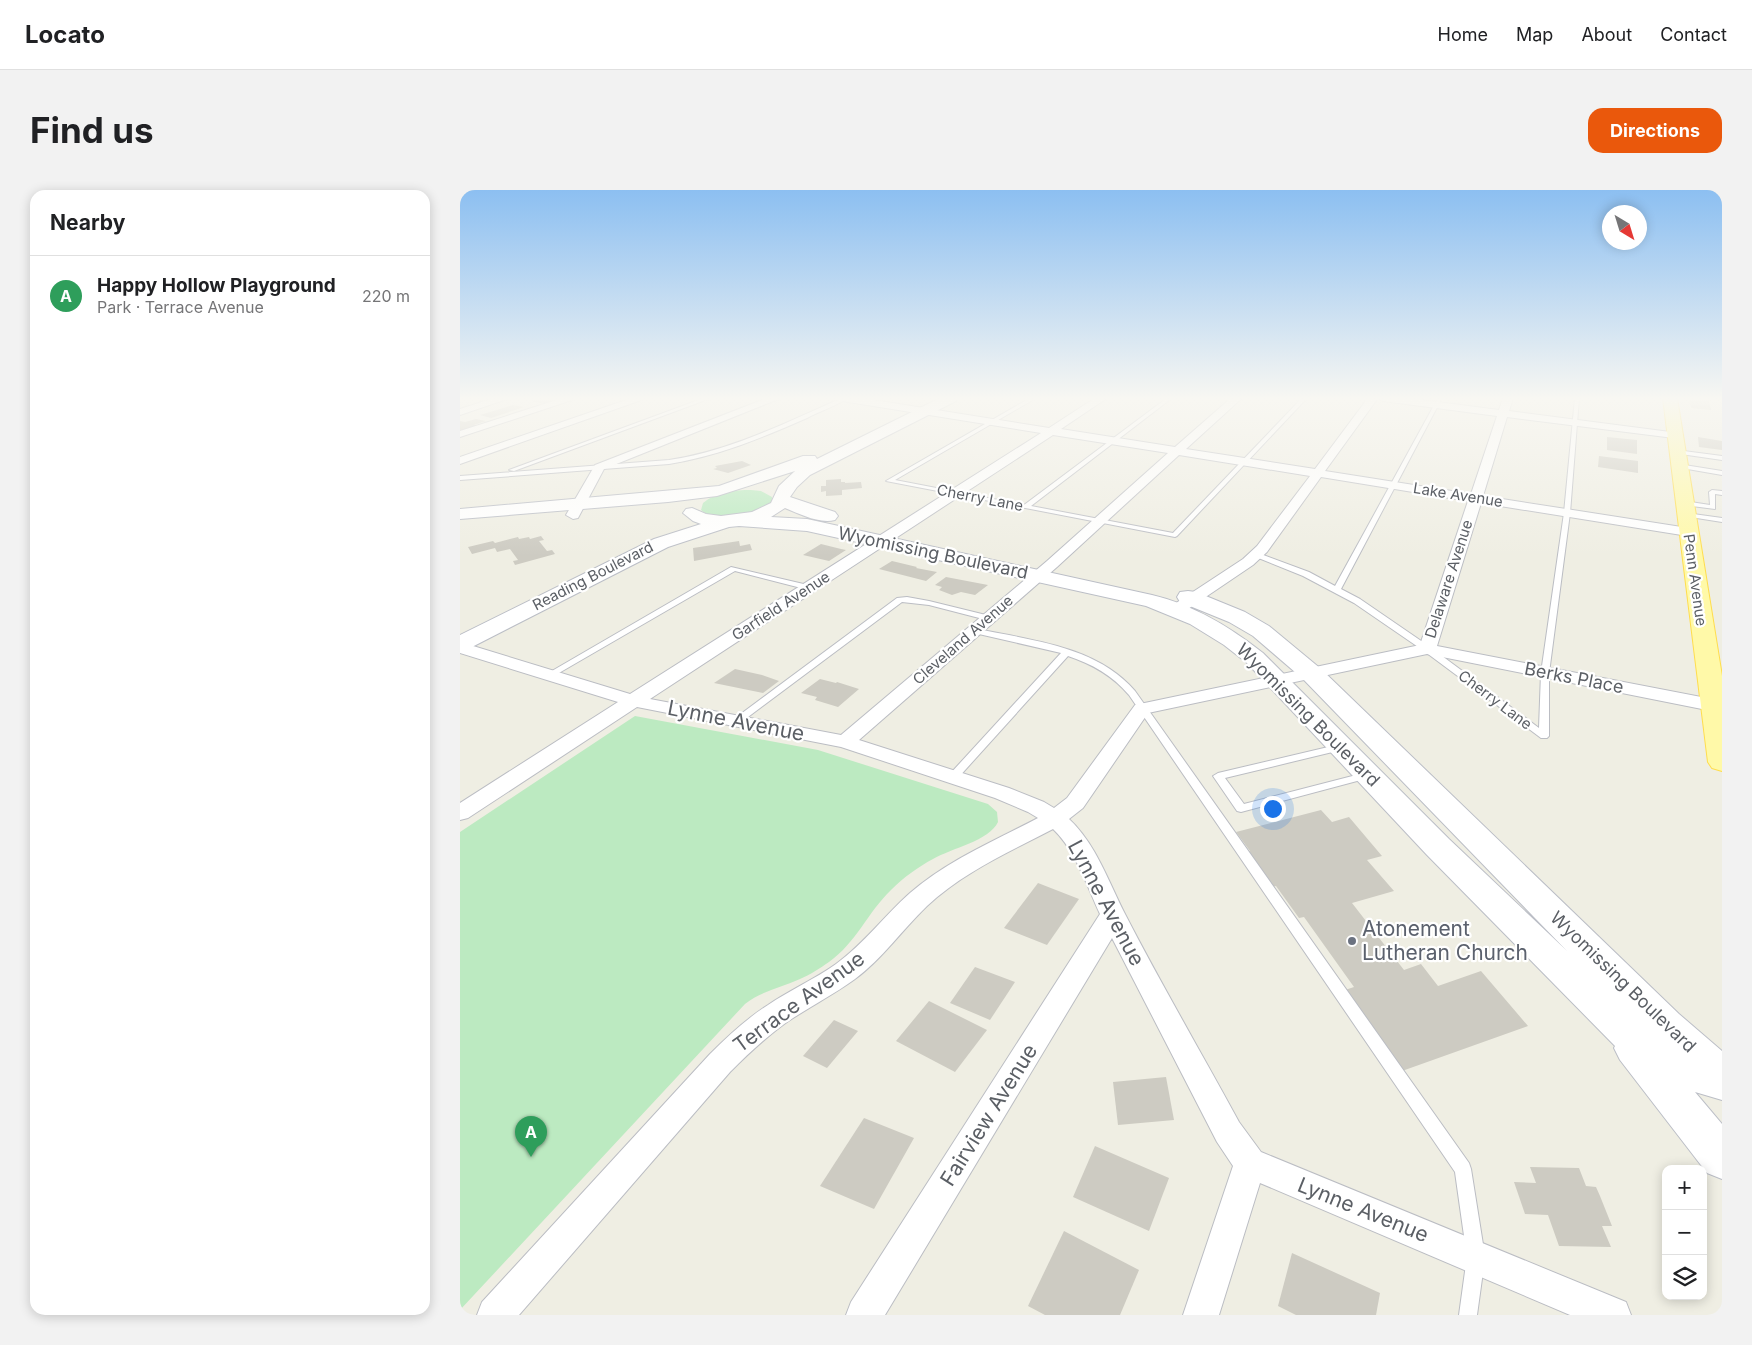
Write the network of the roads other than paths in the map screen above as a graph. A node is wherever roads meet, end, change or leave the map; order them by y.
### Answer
1 (490, 450) edge
2 (566, 450) edge
3 (641, 450) edge
4 (721, 450) edge
5 (827, 450) edge
6 (842, 450) edge
7 (942, 450) edge
8 (1022, 450) edge
9 (1100, 450) edge
10 (1174, 450) edge
11 (1256, 450) edge
12 (1334, 450) edge
13 (1412, 450) edge
14 (1491, 450) edge
15 (1572, 450) edge
16 (1177, 451) junction
17 (1676, 451) junction
18 (1722, 458) edge
19 (460, 461) edge
20 (1245, 462) junction
21 (599, 467) junction
22 (1317, 473) junction
23 (1722, 473) edge
24 (499, 475) junction
25 (460, 478) edge
26 (1394, 485) junction
27 (722, 490) junction
28 (1722, 493) edge
29 (956, 494) junction
30 (781, 498) junction
31 (1475, 498) junction
32 (1024, 507) junction
33 (577, 509) junction
34 (691, 512) junction
35 (1567, 513) junction
36 (460, 514) edge
37 (1686, 516) junction
38 (734, 520) junction
39 (1722, 520) edge
40 (1098, 521) junction
41 (460, 524) edge
42 (899, 530) junction
43 (880, 542) junction
44 (1255, 555) junction
45 (1045, 570) junction
46 (809, 588) junction
47 (1337, 589) junction
48 (1185, 604) junction
49 (987, 618) junction
50 (460, 627) edge
51 (973, 630) junction
52 (460, 645) edge
53 (1427, 648) junction
54 (1066, 653) junction
55 (1545, 673) junction
56 (1312, 674) junction
57 (548, 675) junction
58 (1278, 681) junction
59 (634, 701) junction
60 (1718, 706) edge
61 (1142, 708) junction
62 (737, 721) junction
63 (846, 742) junction
64 (1342, 746) junction
65 (1722, 762) edge
66 (1369, 775) junction
67 (953, 777) junction
68 (460, 813) edge
69 (1055, 819) junction
70 (1114, 915) junction
71 (1616, 1022) junction
72 (1722, 1072) edge
73 (1722, 1082) edge
74 (1722, 1158) edge
75 (1250, 1164) junction
76 (1476, 1257) junction
77 (495, 1315) edge
78 (864, 1315) edge
79 (1201, 1315) edge
80 (1468, 1315) edge
81 (1613, 1315) edge

1 - 19 street
2 - 24 lane
3 - 21 street
4 - 21 lane
5 - 27 main road
6 - 30 main road
7 - 29 lane, Cherry Lane
8 - 29 street, Garfield Avenue
9 - 32 lane
10 - 16 street, Lake Avenue
11 - 20 lane
12 - 22 street
13 - 26 lane
14 - 31 street, Delaware Avenue
15 - 35 lane, Cherry Lane
16 - 20 street, Lake Avenue
16 - 40 street, Cleveland Avenue
17 - 18 lane
17 - 23 lane
17 - 37 main road, Penn Avenue
20 - 22 street, Lake Avenue
20 - 40 lane, Cherry Lane
21 - 24 lane
21 - 33 street
22 - 26 street, Lake Avenue
22 - 44 street
24 - 25 lane
26 - 31 street, Lake Avenue
26 - 47 lane
27 - 30 main road, Wyomissing Boulevard
27 - 33 main road
27 - 34 main road, Reading Boulevard
28 - 37 lane
29 - 32 lane, Cherry Lane
29 - 42 street, Garfield Avenue
30 - 38 main road, Reading Boulevard
30 - 42 main road, Wyomissing Boulevard
31 - 35 street, Lake Avenue
31 - 53 street, Delaware Avenue
32 - 40 lane, Cherry Lane
33 - 34 main road
33 - 36 main road
33 - 41 main road
34 - 38 main road, Wyomissing Boulevard
34 - 50 main road, Reading Boulevard
35 - 37 street, Lake Avenue
35 - 55 lane, Cherry Lane
37 - 39 lane
37 - 60 main road, Penn Avenue
38 - 43 main road, Wyomissing Boulevard
38 - 52 main road, Reading Boulevard
40 - 45 street, Cleveland Avenue
42 - 43 street, Garfield Avenue
42 - 45 main road, Wyomissing Boulevard
43 - 45 main road, Wyomissing Boulevard
43 - 46 street, Garfield Avenue
44 - 47 lane, Cherry Lane
44 - 48 street
45 - 48 main road, Wyomissing Boulevard
45 - 49 street, Cleveland Avenue
46 - 57 lane
46 - 59 street, Garfield Avenue
47 - 53 lane, Cherry Lane
48 - 56 main road, Wyomissing Boulevard
48 - 58 main road, Wyomissing Boulevard
49 - 51 street, Cleveland Avenue
49 - 62 lane
51 - 54 lane
51 - 63 street, Cleveland Avenue
52 - 57 street, Lynne Avenue
53 - 55 street, Berks Place
53 - 55 lane, Cherry Lane
53 - 56 street, Delaware Avenue
54 - 61 lane
54 - 67 lane
55 - 60 street, Berks Place
56 - 58 street, Delaware Avenue
56 - 72 main road, Wyomissing Boulevard
57 - 59 street, Lynne Avenue
58 - 61 street, Delaware Avenue
58 - 64 main road, Wyomissing Boulevard
59 - 62 street, Lynne Avenue
59 - 68 street, Garfield Avenue
60 - 65 main road, Penn Avenue
61 - 69 street, Terrace Avenue
61 - 76 lane
62 - 63 street, Lynne Avenue
63 - 67 street, Lynne Avenue
64 - 66 main road, Wyomissing Boulevard
64 - 66 lane
66 - 71 main road, Wyomissing Boulevard
67 - 69 street, Lynne Avenue
69 - 70 street, Lynne Avenue
69 - 77 street, Terrace Avenue
70 - 75 street, Lynne Avenue
70 - 78 street, Fairview Avenue
71 - 73 main road, Wyomissing Boulevard
71 - 74 main road
75 - 76 street, Lynne Avenue
75 - 79 street
76 - 80 lane
76 - 81 street, Lynne Avenue

